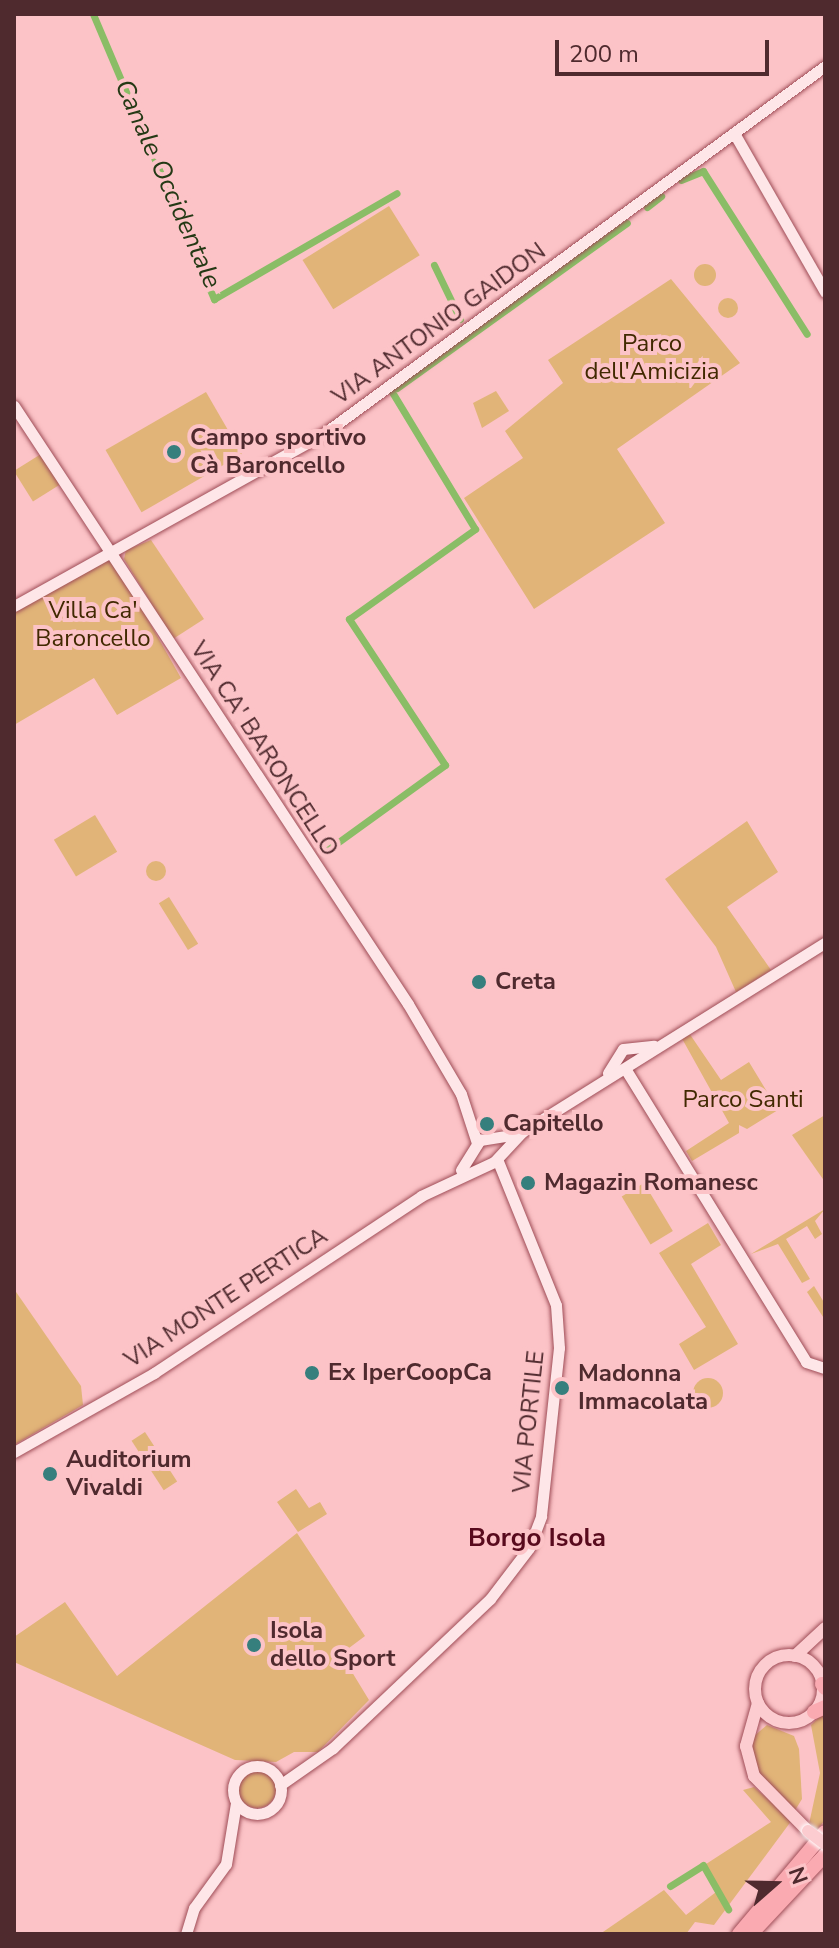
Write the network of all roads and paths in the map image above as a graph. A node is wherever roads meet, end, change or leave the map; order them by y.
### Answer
1 (825, 66) edge
2 (734, 133) junction
3 (825, 292) edge
4 (14, 406) edge
5 (111, 549) junction
6 (14, 606) edge
7 (825, 943) edge
8 (630, 1062) junction
9 (473, 1119) junction
10 (522, 1132) junction
11 (491, 1138) junction
12 (475, 1147) junction
13 (491, 1159) junction
14 (459, 1174) junction
15 (825, 1368) edge
16 (14, 1452) edge
17 (825, 1628) edge
18 (814, 1642) junction
19 (795, 1656) junction
20 (814, 1667) junction
21 (824, 1686) edge
22 (758, 1703) junction
23 (820, 1709) edge
24 (775, 1720) junction
25 (747, 1739) junction
26 (299, 1768) junction
27 (272, 1770) junction
28 (280, 1785) junction
29 (236, 1803) junction
30 (251, 1814) junction
31 (234, 1828) junction
32 (819, 1836) edge
33 (825, 1855) edge
34 (751, 1927) edge
35 (186, 1934) edge
36 (739, 1934) edge

1 - 2 street, VIA ANTONIO GAIDON
2 - 3 street
2 - 5 street, VIA ANTONIO GAIDON
4 - 5 street, VIA CA' BARONCELLO
5 - 6 street, VIA ANTONIO GAIDON
5 - 9 street, VIA CA' BARONCELLO
7 - 8 street
8 - 10 street
8 - 15 street
9 - 11 street, VIA CA' BARONCELLO
9 - 12 street, VIA CA' BARONCELLO
10 - 11 street
10 - 13 street, VIA MONTE PERTICA
11 - 12 street
11 - 13 street, VIA CA' BARONCELLO
12 - 13 street
12 - 14 street, VIA MONTE PERTICA
13 - 14 street, VIA MONTE PERTICA
13 - 26 street, VIA PORTILE
14 - 16 street, VIA MONTE PERTICA
17 - 18 main road
18 - 19 main road
18 - 20 main road
19 - 20 main road
19 - 22 main road
20 - 21 main road
21 - 23 main road
22 - 24 main road
22 - 25 main road
23 - 24 main road
24 - 25 main road
25 - 32 main road
26 - 27 street, VIA PORTILE
26 - 28 street, VIA PORTILE
27 - 28 street
27 - 29 street
28 - 30 street
29 - 30 street
29 - 31 street
30 - 31 street
31 - 35 street
32 - 34 highway
33 - 34 highway
34 - 36 highway

